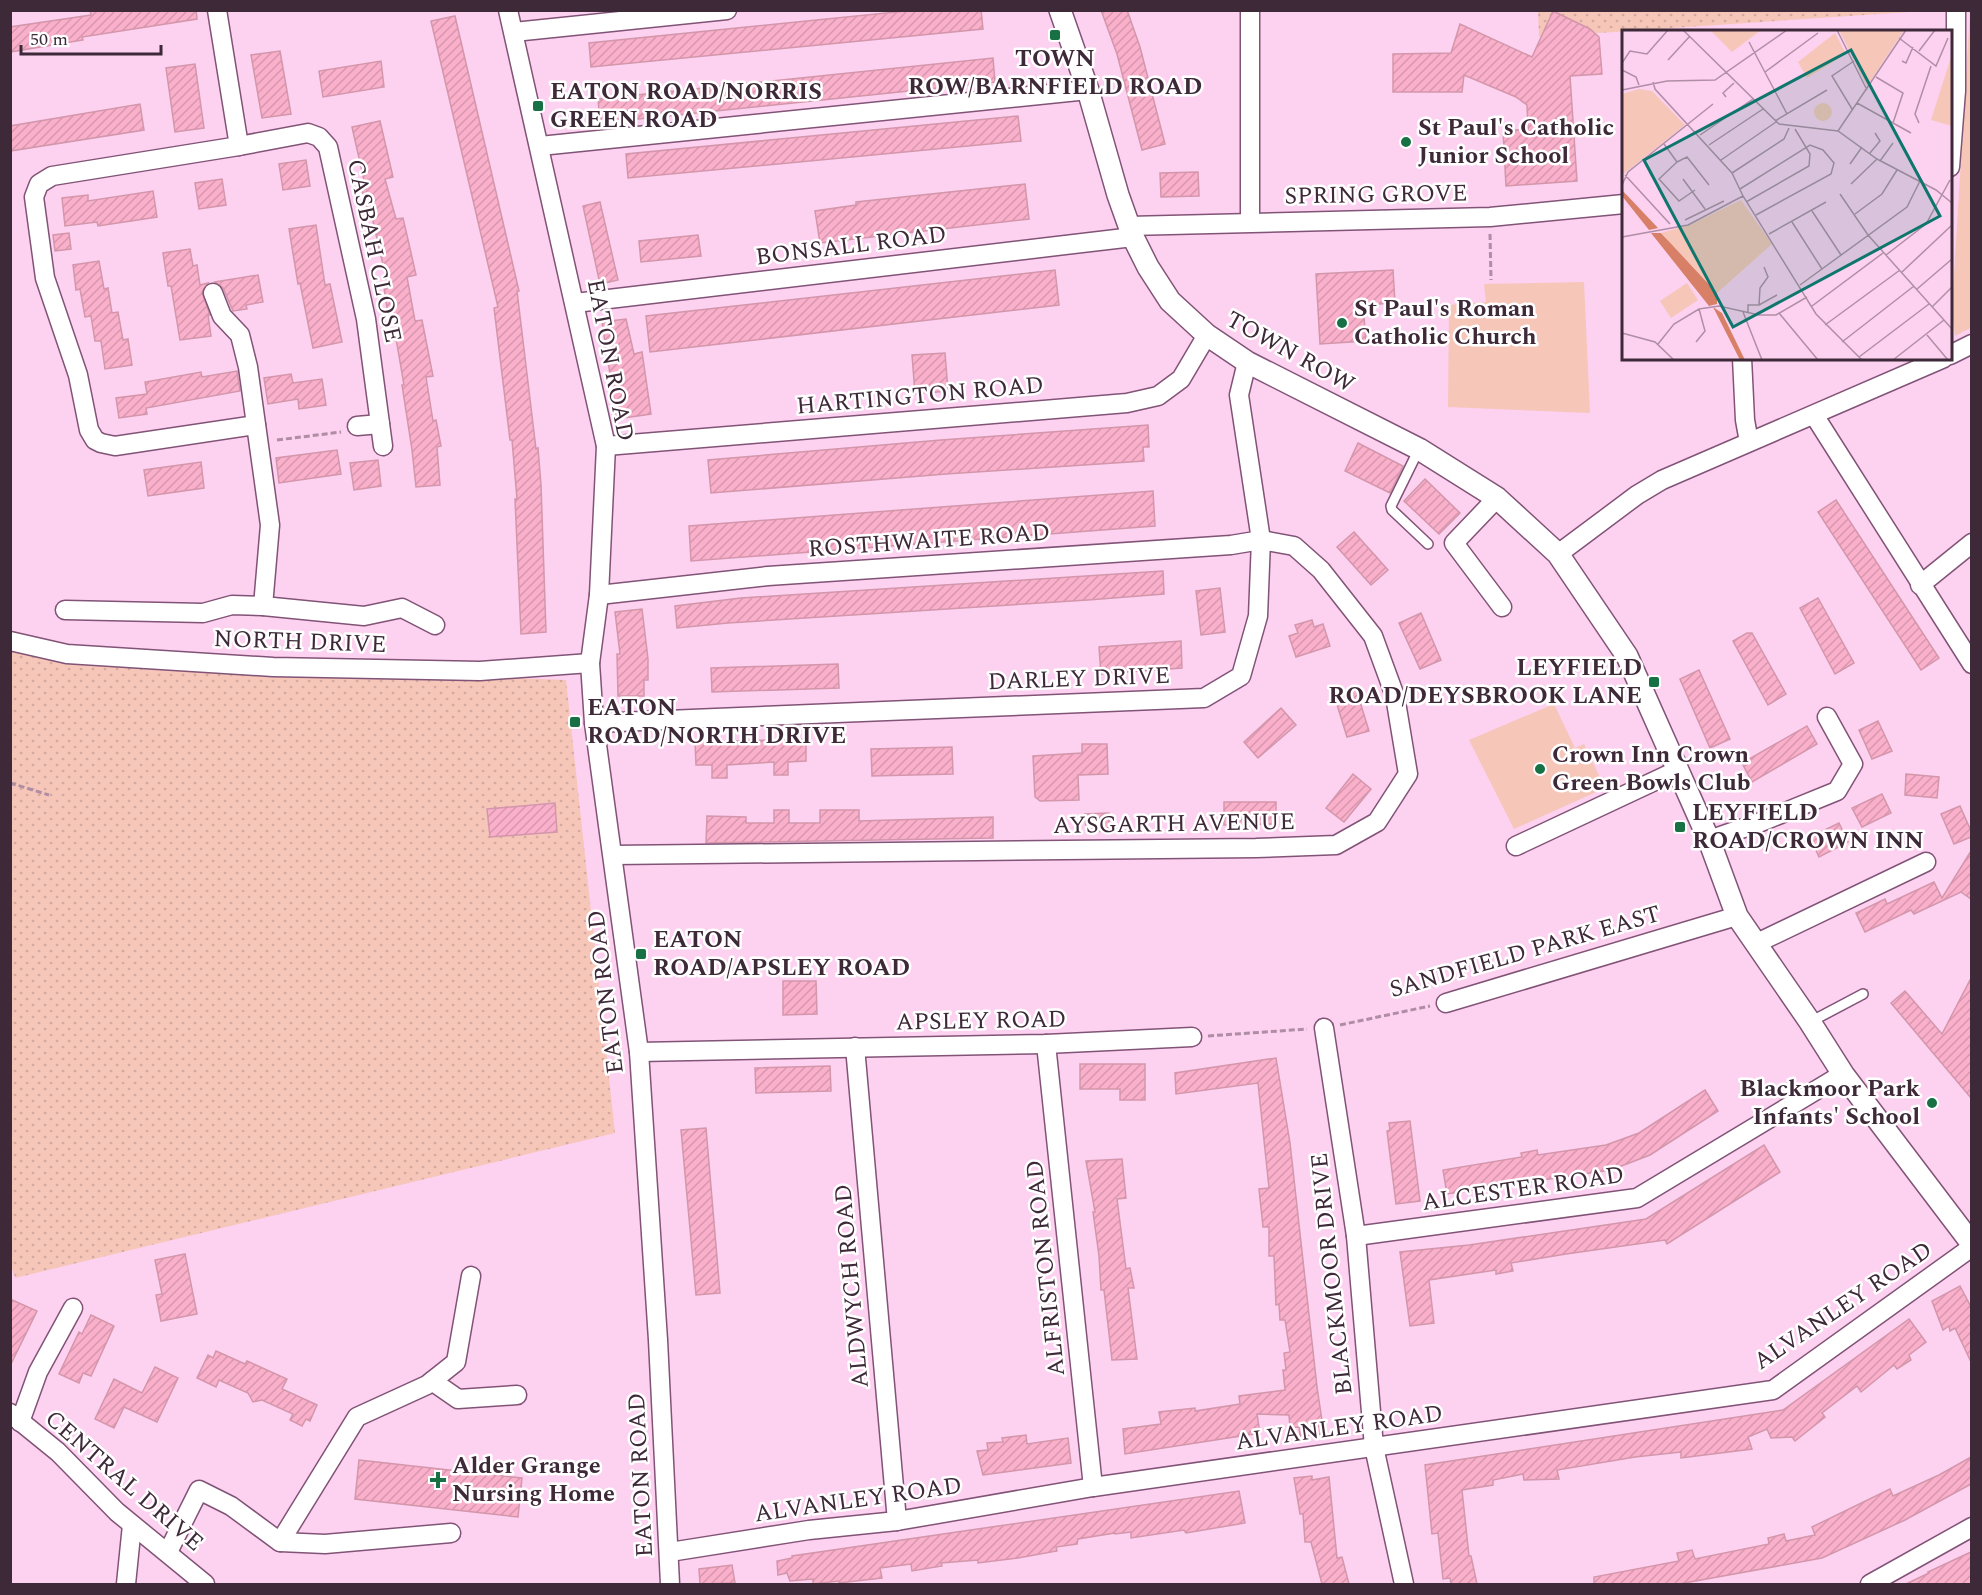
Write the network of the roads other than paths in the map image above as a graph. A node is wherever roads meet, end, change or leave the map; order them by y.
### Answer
1 (217, 10) edge
2 (508, 10) edge
3 (727, 10) edge
4 (1060, 10) edge
5 (1250, 10) edge
6 (1956, 10) edge
7 (514, 32) junction
8 (1088, 90) junction
9 (1953, 91) edge
10 (1952, 116) edge
11 (239, 146) junction
12 (540, 146) junction
13 (1622, 204) edge
14 (1250, 222) junction
15 (1131, 232) junction
16 (213, 292) dead end
17 (575, 303) junction
18 (1207, 335) junction
19 (1971, 344) edge
20 (1952, 353) edge
21 (1742, 360) edge
22 (1938, 360) edge
23 (1247, 362) junction
24 (1814, 415) junction
25 (257, 424) junction
26 (380, 424) junction
27 (357, 426) road end
28 (1749, 442) junction
29 (383, 446) dead end
30 (606, 446) junction
31 (1419, 449) junction
32 (1497, 498) junction
33 (1261, 540) junction
34 (1971, 543) edge
35 (1428, 544) dead end
36 (1558, 554) junction
37 (1920, 585) junction
38 (599, 595) junction
39 (263, 606) junction
40 (1502, 607) dead end
41 (65, 610) dead end
42 (435, 625) dead end
43 (10, 641) edge
44 (590, 663) junction
45 (1971, 664) edge
46 (1827, 717) dead end
47 (594, 723) junction
48 (1678, 770) junction
49 (1709, 840) junction
50 (1516, 846) dead end
51 (613, 855) junction
52 (1926, 862) dead end
53 (1737, 916) junction
54 (1757, 943) junction
55 (1863, 994) dead end
56 (1446, 1003) road end
57 (1810, 1022) junction
58 (1324, 1028) road end
59 (1192, 1037) road end
60 (1046, 1044) junction
61 (855, 1047) junction
62 (639, 1052) junction
63 (1843, 1074) junction
64 (1356, 1236) junction
65 (1971, 1246) edge
66 (471, 1276) dead end
67 (73, 1308) dead end
68 (432, 1381) junction
69 (517, 1395) dead end
70 (15, 1418) edge
71 (1374, 1447) junction
72 (1093, 1487) junction
73 (897, 1521) junction
74 (132, 1525) junction
75 (1971, 1527) edge
76 (451, 1533) dead end
77 (280, 1542) junction
78 (168, 1552) junction
79 (669, 1552) junction
80 (126, 1584) edge
81 (205, 1584) edge
82 (670, 1584) edge
83 (1404, 1584) edge
84 (1869, 1584) edge

1 - 11 street
2 - 7 street, EATON ROAD
3 - 7 street
4 - 8 street, TOWN ROW
5 - 14 street
6 - 9 street
7 - 12 street, EATON ROAD
8 - 12 street
8 - 15 street, TOWN ROW
9 - 10 street
11 - 25 street, CASBAH CLOSE
11 - 26 street, CASBAH CLOSE
12 - 17 street, EATON ROAD
13 - 14 street, SPRING GROVE
14 - 15 street, SPRING GROVE
15 - 17 street, BONSALL ROAD
15 - 18 street, TOWN ROW
16 - 25 street
17 - 30 street, EATON ROAD
18 - 23 street, TOWN ROW
18 - 30 street, HARTINGTON ROAD
19 - 20 street
21 - 28 street
22 - 24 street
23 - 31 street, TOWN ROW
23 - 33 street, DARLEY DRIVE
24 - 28 street
24 - 37 street
25 - 39 street
26 - 27 street
26 - 29 street, CASBAH CLOSE
28 - 36 street
30 - 38 street, EATON ROAD
31 - 32 street, TOWN ROW
31 - 35 lane
32 - 36 street, TOWN ROW
32 - 40 street
33 - 38 street, ROSTHWAITE ROAD
33 - 47 street, DARLEY DRIVE
33 - 51 street, AYSGARTH AVENUE
34 - 37 street
36 - 48 street, TOWN ROW
37 - 45 street
38 - 44 street, EATON ROAD
39 - 41 street
39 - 42 street
43 - 44 street, NORTH DRIVE
44 - 47 street, EATON ROAD
46 - 49 street
47 - 51 street, EATON ROAD
48 - 49 street, TOWN ROW
48 - 50 street
49 - 53 street, TOWN ROW
51 - 62 street, EATON ROAD
52 - 54 street
53 - 54 street, TOWN ROW
53 - 56 street, SANDFIELD PARK EAST
54 - 57 street, TOWN ROW
55 - 57 lane
57 - 63 street, TOWN ROW
58 - 64 street, BLACKMOOR DRIVE
59 - 60 street, APSLEY ROAD
60 - 61 street, APSLEY ROAD
60 - 72 street, ALFRISTON ROAD
61 - 62 street, APSLEY ROAD
61 - 73 street, ALDWYCH ROAD
62 - 79 street, EATON ROAD
63 - 64 street, ALCESTER ROAD
63 - 65 street, TOWN ROW
64 - 71 street, BLACKMOOR DRIVE
65 - 71 street, ALVANLEY ROAD
66 - 68 street
67 - 70 street
68 - 69 street
68 - 77 street
70 - 74 street, CENTRAL DRIVE
71 - 72 street, ALVANLEY ROAD
71 - 83 street, BLACKMOOR DRIVE
72 - 73 street, ALVANLEY ROAD
73 - 79 street, ALVANLEY ROAD
74 - 78 street, CENTRAL DRIVE
74 - 80 street
75 - 84 street
76 - 77 street
77 - 78 street
78 - 81 street, CENTRAL DRIVE
79 - 82 street, EATON ROAD

